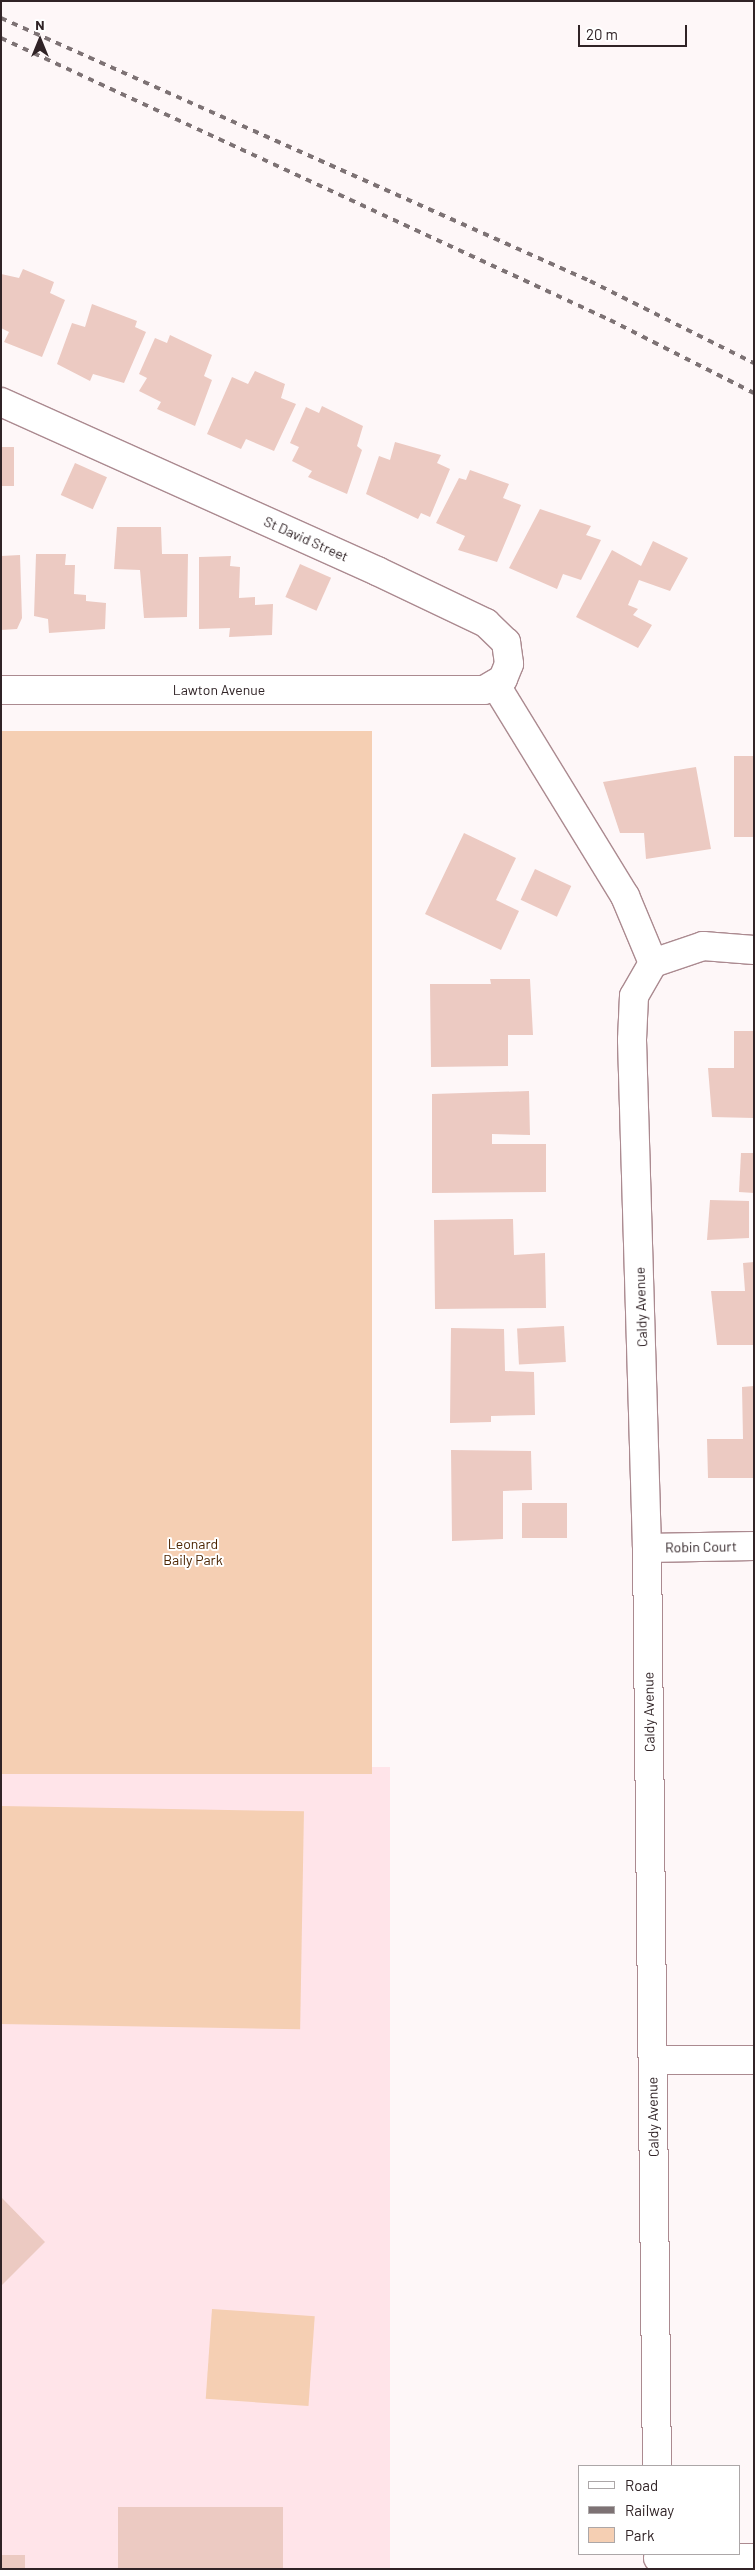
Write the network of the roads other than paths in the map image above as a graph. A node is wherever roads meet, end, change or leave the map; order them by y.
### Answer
1 (1, 402) edge
2 (495, 684) junction
3 (1, 690) edge
4 (754, 950) edge
5 (652, 963) junction
6 (754, 1546) edge
7 (648, 1548) junction
8 (652, 2060) junction
9 (754, 2060) edge
10 (657, 2465) edge
11 (754, 2558) edge
12 (658, 2560) edge

1 - 2 street, St David Street
2 - 3 street, Lawton Avenue
2 - 5 street
4 - 5 street
5 - 7 street, Caldy Avenue
6 - 7 street, Robin Court
7 - 8 street, Caldy Avenue
8 - 9 street
8 - 10 street, Caldy Avenue
11 - 12 street

